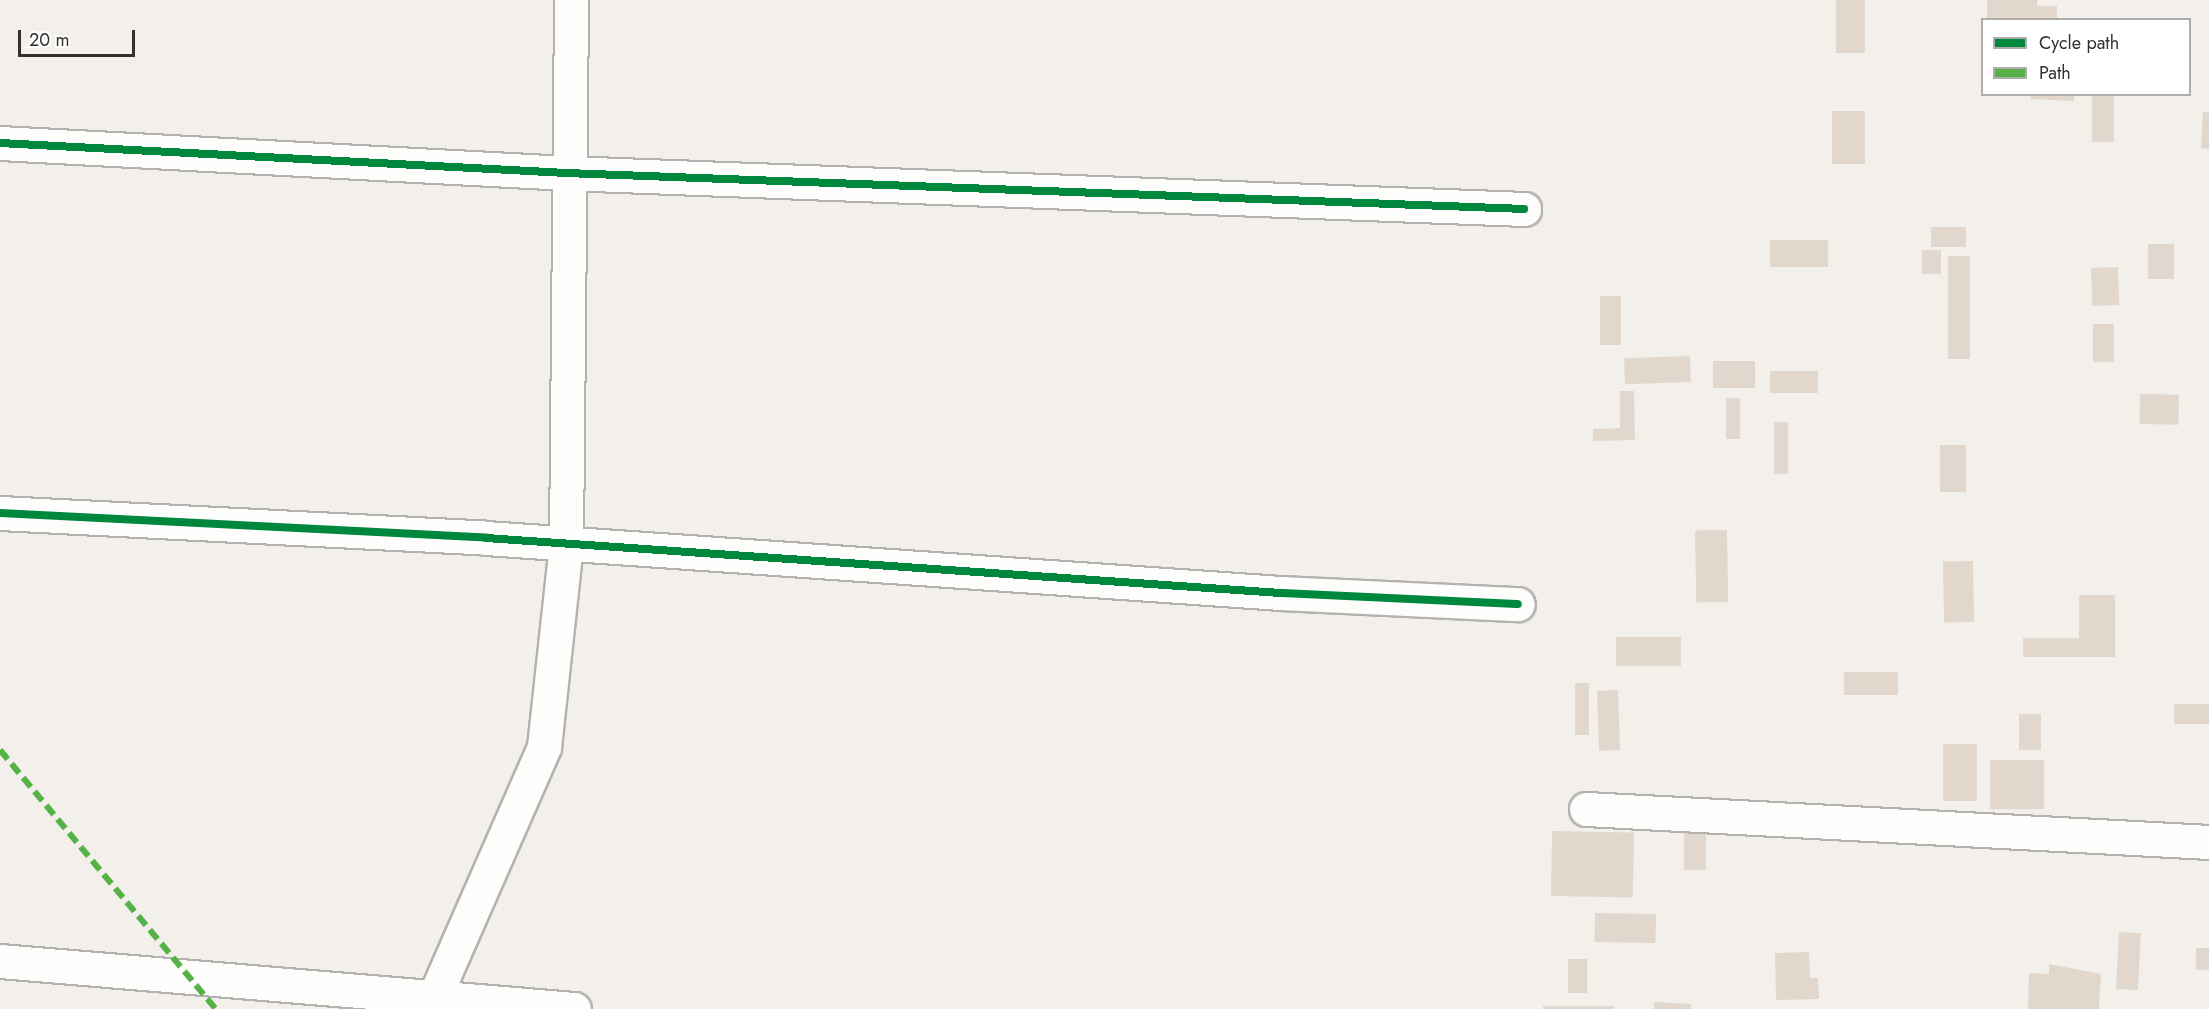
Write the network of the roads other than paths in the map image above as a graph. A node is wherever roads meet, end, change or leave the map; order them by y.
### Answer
1 (571, 0) edge
2 (0, 143) edge
3 (566, 173) junction
4 (1524, 209) dead end
5 (0, 513) edge
6 (566, 544) junction
7 (1518, 604) dead end
8 (1586, 809) dead end
9 (2209, 843) edge
10 (0, 961) edge
11 (431, 1004) edge
12 (574, 1009) edge

1 - 3 street
2 - 3 street
3 - 4 street
3 - 6 street
5 - 6 street
6 - 7 street
6 - 11 street
8 - 9 street
10 - 11 street
11 - 12 street

